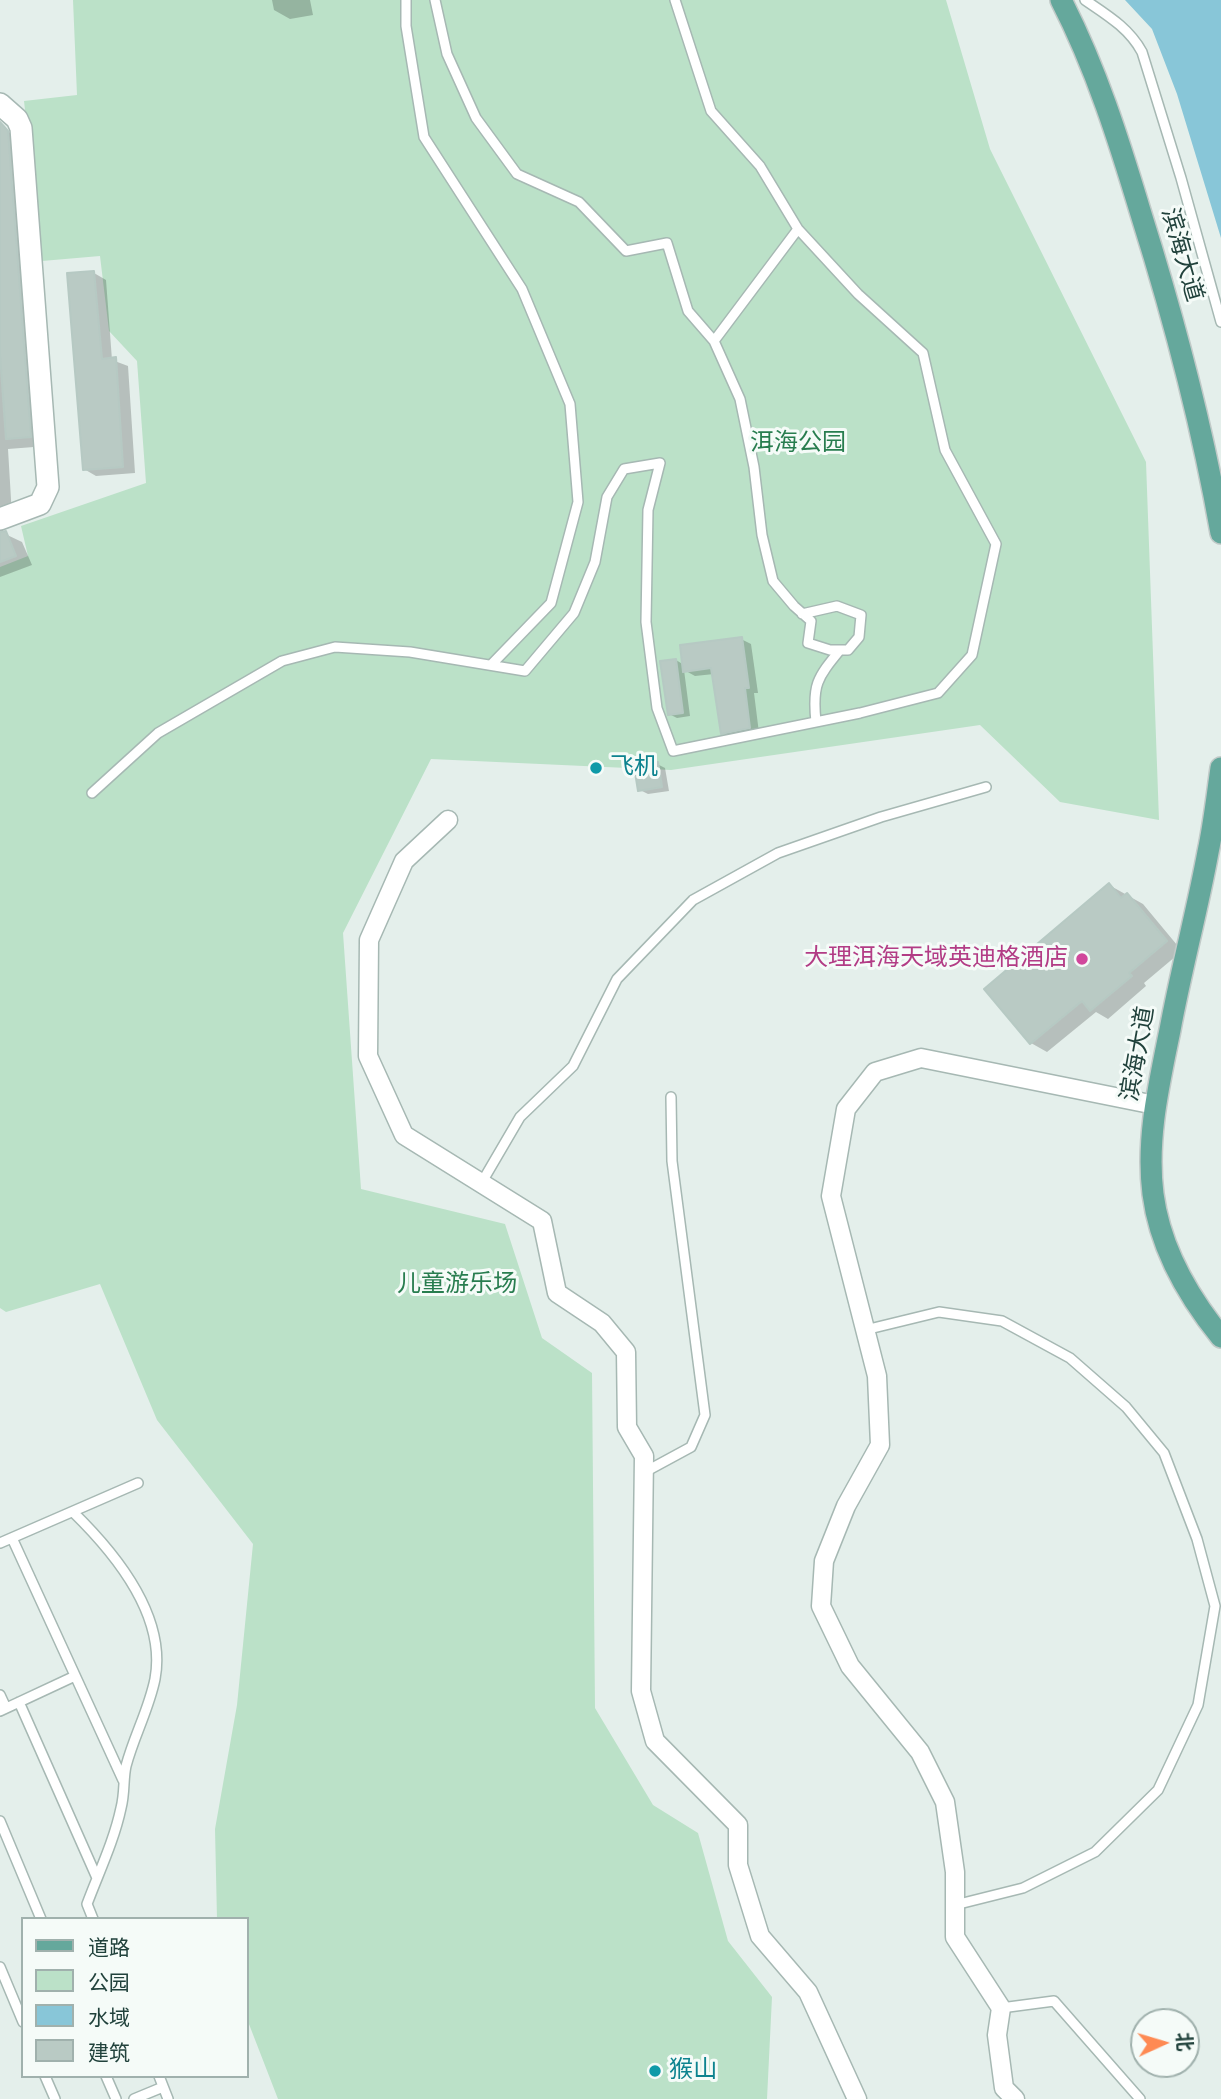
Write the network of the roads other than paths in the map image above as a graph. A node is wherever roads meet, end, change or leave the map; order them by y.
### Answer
1 (406, 0) edge
2 (435, 0) edge
3 (675, 0) edge
4 (1061, 0) edge
5 (1085, 0) edge
6 (0, 104) edge
7 (798, 229) junction
8 (1221, 322) edge
9 (714, 341) junction
10 (0, 519) edge
11 (1221, 533) edge
12 (802, 614) junction
13 (840, 650) junction
14 (491, 665) junction
15 (816, 722) junction
16 (1221, 768) edge
17 (986, 787) dead end
18 (92, 793) dead end
19 (448, 820) dead end
20 (671, 1097) dead end
21 (1155, 1105) junction
22 (482, 1182) junction
23 (865, 1331) junction
24 (1221, 1336) edge
25 (643, 1473) junction
26 (138, 1483) dead end
27 (73, 1512) junction
28 (12, 1538) junction
29 (0, 1543) edge
30 (75, 1676) junction
31 (0, 1695) edge
32 (19, 1702) junction
33 (3, 1710) edge
34 (126, 1785) junction
35 (0, 1821) edge
36 (97, 1878) junction
37 (956, 1905) junction
38 (40, 1917) edge
39 (92, 1917) edge
40 (0, 1968) edge
41 (1001, 2008) junction
42 (21, 2017) edge
43 (46, 2078) edge
44 (107, 2078) edge
45 (160, 2078) edge
46 (163, 2087) junction
47 (55, 2099) edge
48 (116, 2099) edge
49 (135, 2099) edge
50 (168, 2099) edge
51 (857, 2099) edge
52 (1015, 2099) edge
53 (1140, 2099) edge

1 - 14 lane
2 - 9 lane
3 - 7 lane
4 - 11 main road, 滨海大道
5 - 8 lane
6 - 10 street
7 - 9 lane
7 - 15 lane
9 - 12 lane
12 - 13 lane
12 - 13 lane
13 - 15 lane
14 - 15 lane
14 - 18 lane
16 - 21 main road, 滨海大道
17 - 22 lane
19 - 22 street
20 - 25 lane
21 - 23 street
21 - 24 main road, 滨海大道
22 - 25 street
23 - 37 street
23 - 37 lane
25 - 51 street
26 - 27 lane
27 - 28 lane
27 - 34 lane
28 - 29 lane
28 - 30 lane
30 - 32 lane
30 - 34 lane
31 - 33 lane
32 - 33 lane
32 - 36 lane
34 - 36 lane
35 - 38 lane
36 - 39 lane
37 - 41 street
40 - 42 lane
41 - 52 street
41 - 53 lane
43 - 47 lane
44 - 48 lane
45 - 46 lane
46 - 49 lane
46 - 50 lane

